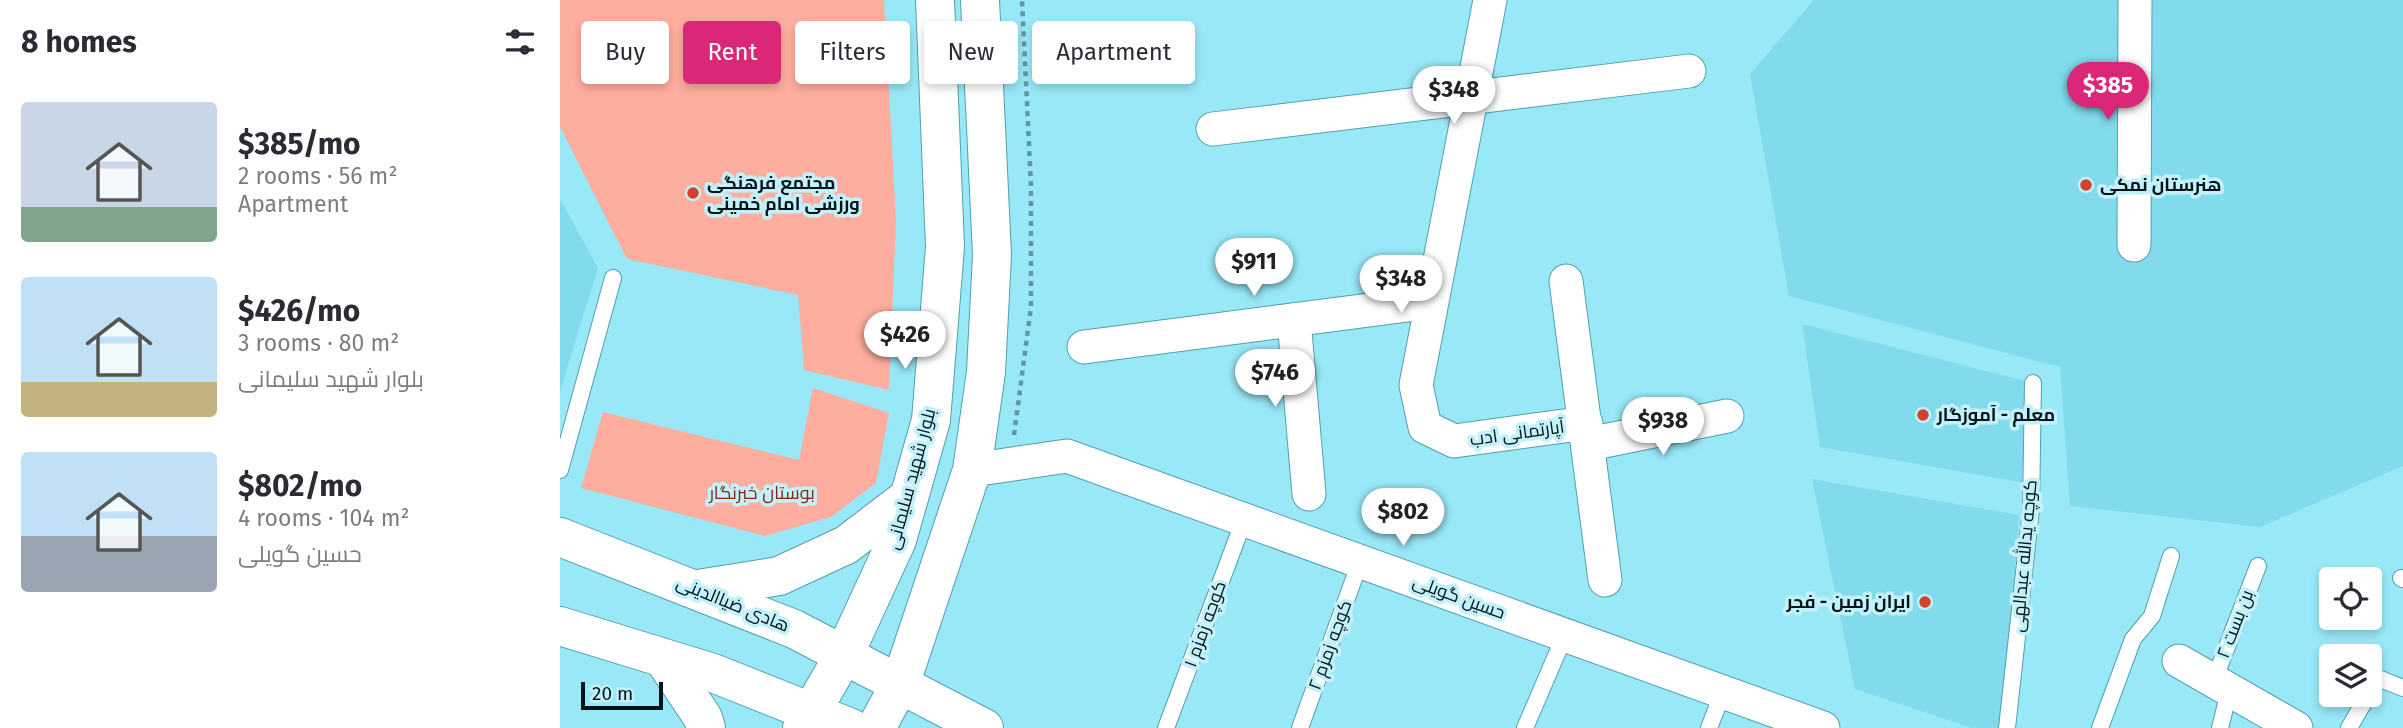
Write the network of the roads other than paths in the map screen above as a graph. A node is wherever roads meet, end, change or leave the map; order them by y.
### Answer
1 (935, 0) edge
2 (980, 0) edge
3 (1490, 0) edge
4 (2135, 0) edge
5 (1689, 71) dead end
6 (1473, 97) junction
7 (1213, 129) dead end
8 (2134, 245) dead end
9 (613, 278) dead end
10 (1566, 281) dead end
11 (1431, 302) junction
12 (1294, 320) junction
13 (1084, 347) dead end
14 (2033, 383) dead end
15 (1727, 416) dead end
16 (1587, 434) junction
17 (560, 470) edge
18 (972, 470) junction
19 (1309, 494) dead end
20 (909, 497) junction
21 (1244, 520) junction
22 (560, 537) edge
23 (2171, 556) dead end
24 (1360, 562) junction
25 (2258, 566) dead end
26 (1605, 580) dead end
27 (698, 589) junction
28 (560, 626) edge
29 (1565, 635) junction
30 (844, 654) junction
31 (663, 658) junction
32 (2179, 661) dead end
33 (2382, 680) edge
34 (901, 682) junction
35 (2221, 687) junction
36 (2403, 688) edge
37 (1723, 692) junction
38 (2361, 707) edge
39 (807, 719) edge
40 (706, 728) edge
41 (852, 728) edge
42 (876, 728) edge
43 (984, 728) edge
44 (1166, 728) edge
45 (1300, 728) edge
46 (1525, 728) edge
47 (1709, 728) edge
48 (1823, 728) edge
49 (2007, 728) edge
50 (2100, 728) edge
51 (2220, 728) edge
52 (2296, 728) edge
53 (2348, 728) edge

1 - 20 main road, بلوار شهید سلیمانی
2 - 18 main road
3 - 6 street, آپارتمانی ادب
4 - 8 street
5 - 6 street
6 - 7 street
6 - 11 street, آپارتمانی ادب
9 - 17 lane
10 - 16 street
11 - 12 street
11 - 16 street, آپارتمانی ادب
12 - 13 street
12 - 19 street
14 - 49 lane, کوچه یدالله عبدالهی
15 - 16 street
16 - 26 street
18 - 21 street, حسین گویلی
18 - 34 main road
20 - 27 main road
20 - 30 main road, بلوار شهید سلیمانی
21 - 24 street, حسین گویلی
21 - 44 lane, کوچه زمزم ۱
22 - 27 main road, هادی ضیاالدینی
23 - 50 lane
24 - 29 street, حسین گویلی
24 - 45 lane, کوچه زمزم ۲
25 - 35 lane, بن بست ۲
27 - 30 main road, هادی ضیاالدینی
28 - 31 main road
29 - 37 street, حسین گویلی
29 - 46 lane
30 - 34 main road, هادی ضیاالدینی
30 - 39 main road, بلوار شهید سلیمانی
31 - 39 main road
31 - 40 main road
32 - 35 street
33 - 36 lane
34 - 42 main road
34 - 43 main road, هادی ضیاالدینی
35 - 51 lane, بن بست ۲
35 - 52 street
37 - 47 lane
37 - 48 street, حسین گویلی
38 - 53 lane
39 - 41 main road

